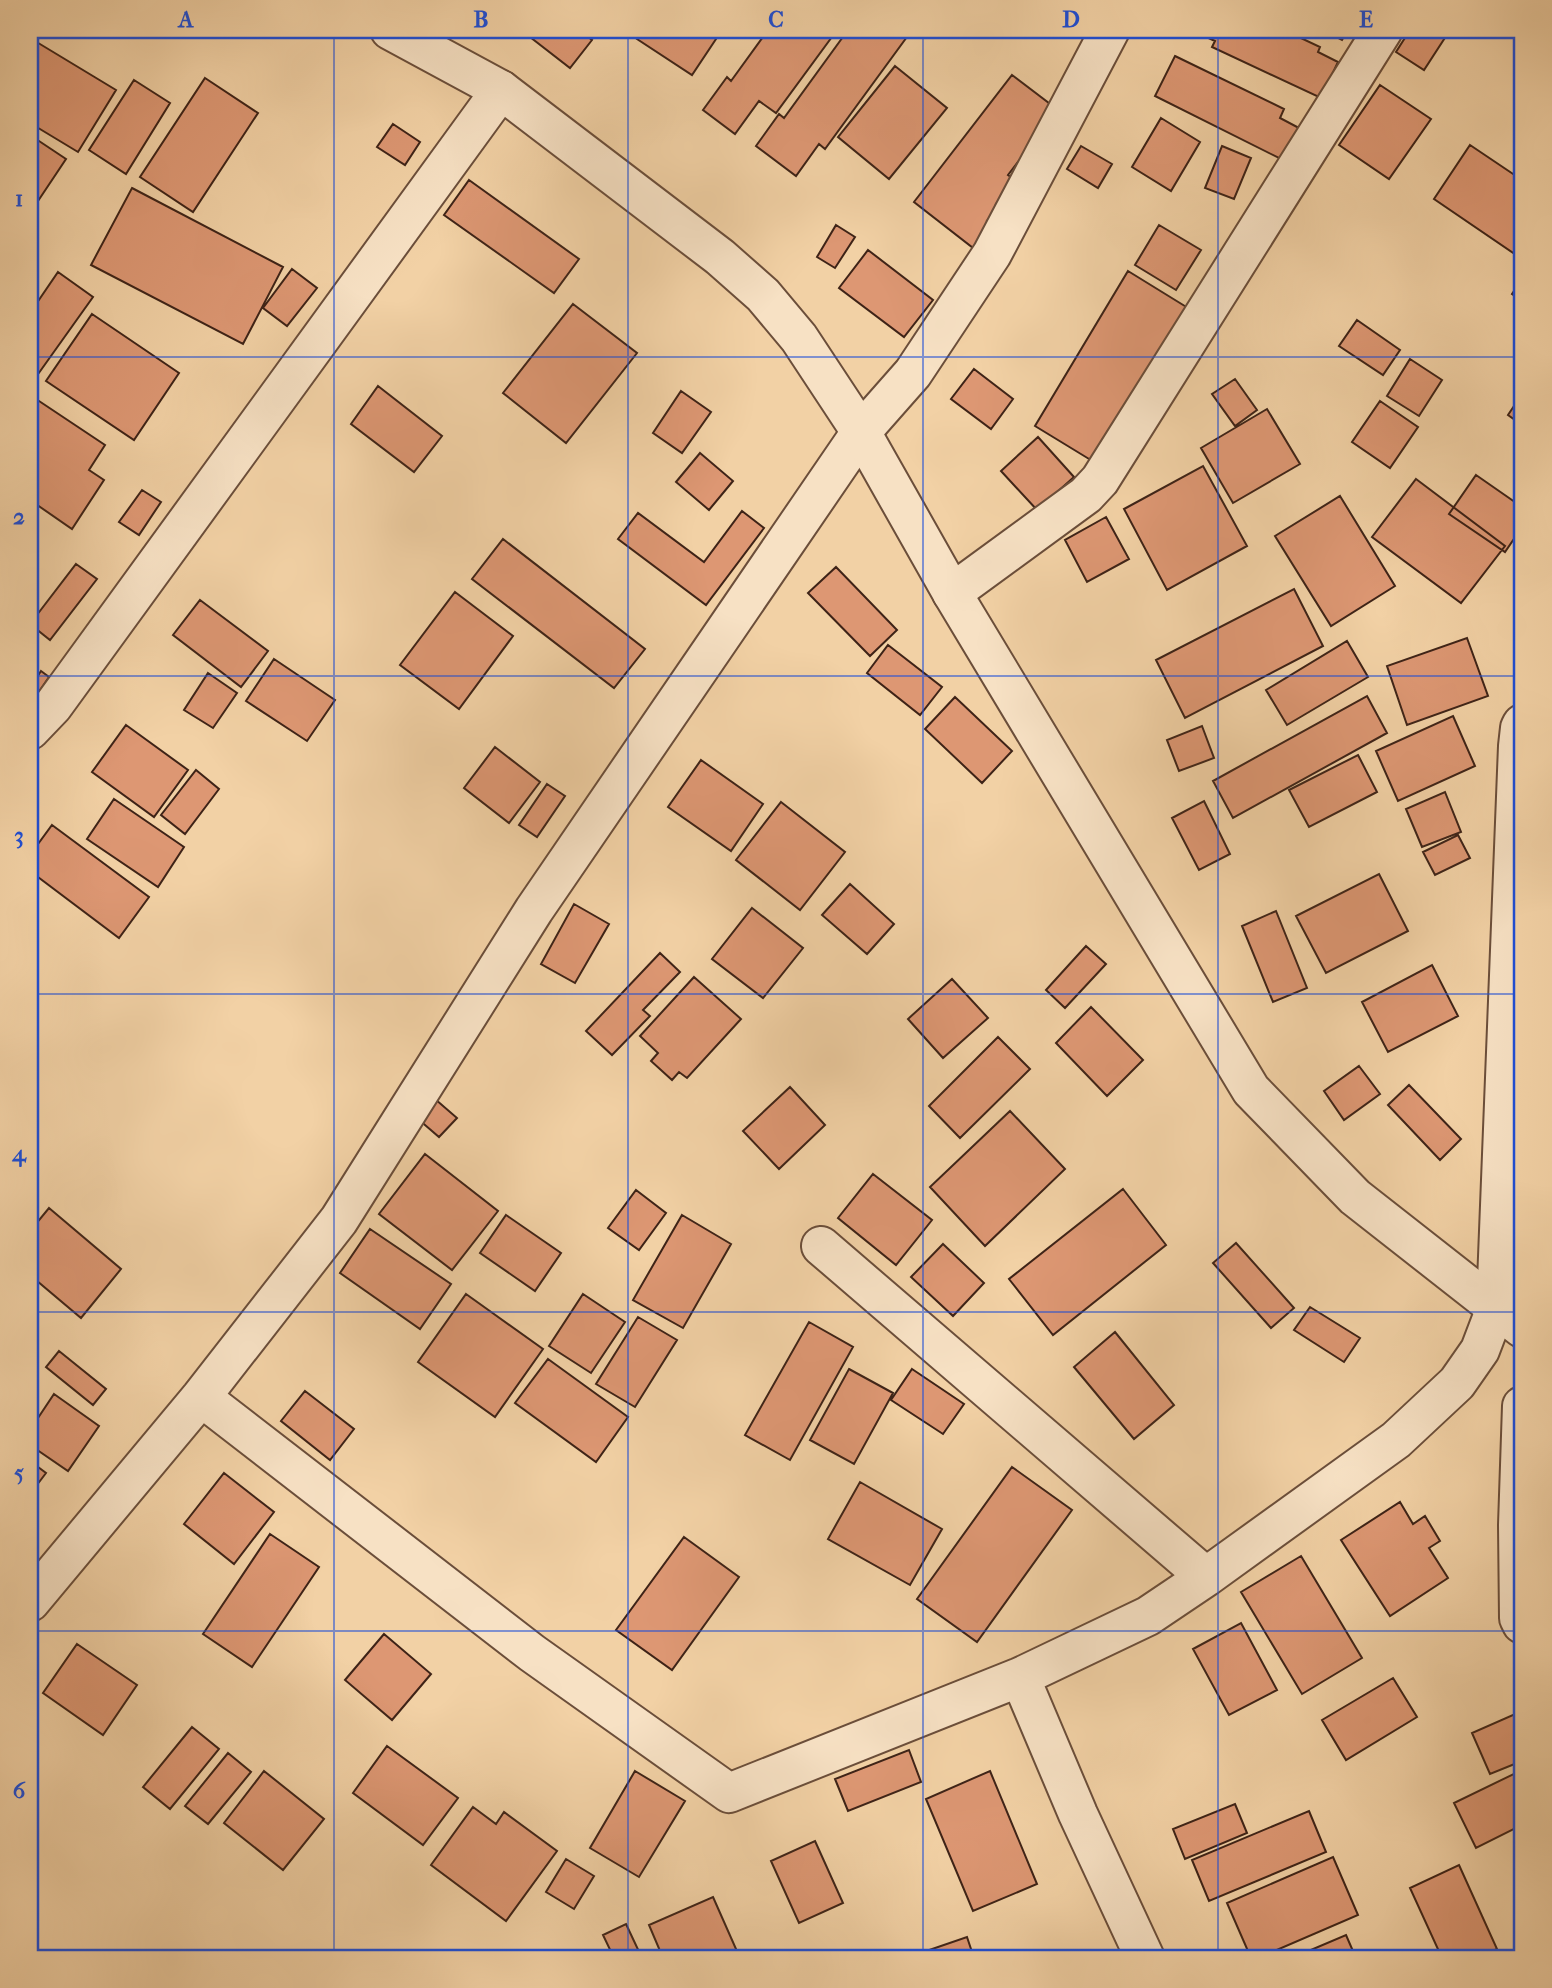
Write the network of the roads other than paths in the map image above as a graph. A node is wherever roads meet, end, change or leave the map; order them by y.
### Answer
1 (390, 30) edge
2 (1110, 30) edge
3 (1383, 30) edge
4 (501, 90) junction
5 (861, 432) junction
6 (952, 593) junction
7 (1522, 724) edge
8 (30, 730) edge
9 (821, 1246) dead end
10 (1509, 1318) edge
11 (201, 1397) junction
12 (1522, 1406) edge
13 (1206, 1577) junction
14 (30, 1602) edge
15 (1522, 1624) edge
16 (1020, 1677) junction
17 (1137, 1956) edge

1 - 4 street
2 - 5 street
3 - 6 street
4 - 5 street
4 - 8 street
5 - 6 street
5 - 11 street
6 - 10 street
7 - 10 street
9 - 13 street
10 - 13 street
11 - 14 street
11 - 16 street
12 - 15 street
13 - 16 street
16 - 17 street

